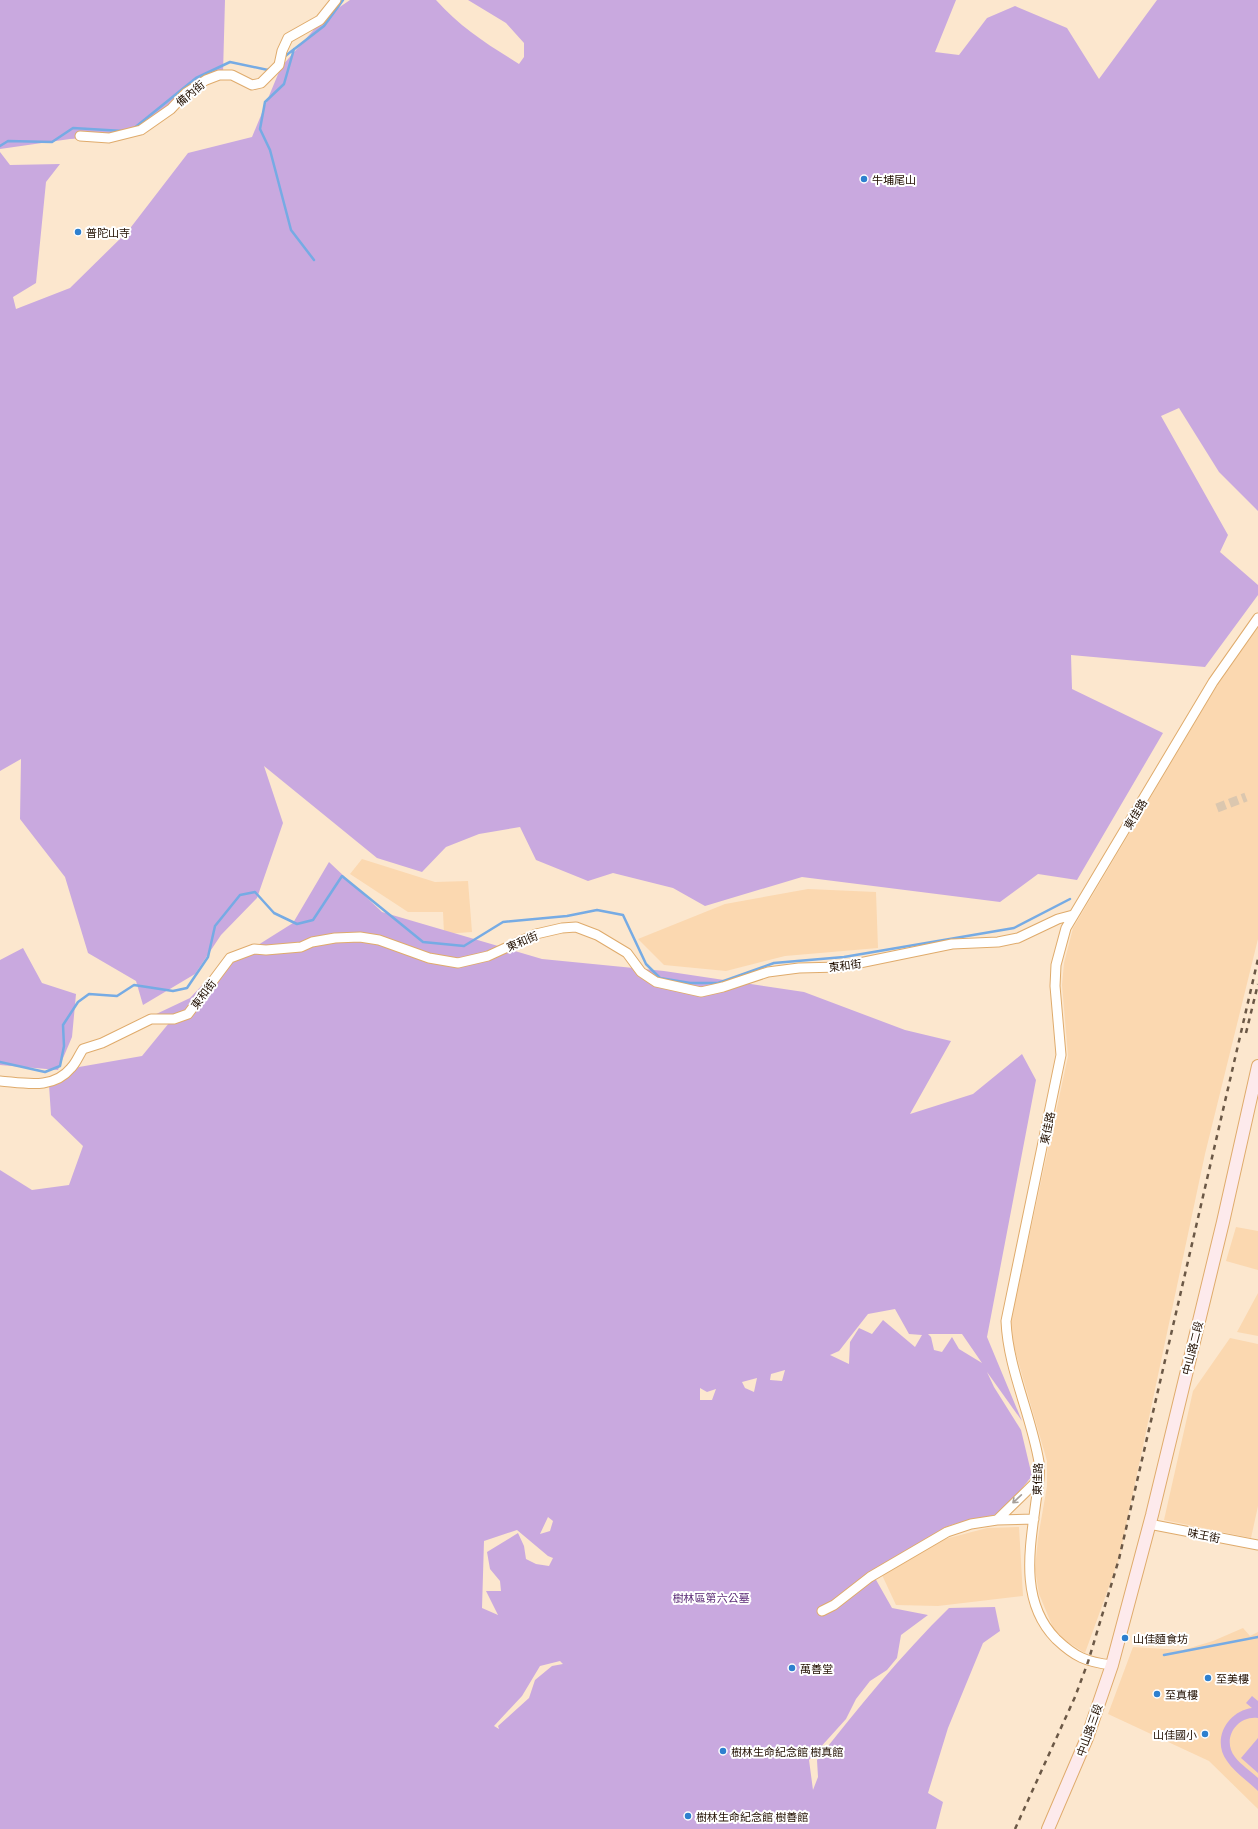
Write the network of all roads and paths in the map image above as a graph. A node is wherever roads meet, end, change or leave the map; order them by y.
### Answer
1 (336, 0) edge
2 (80, 136) dead end
3 (1258, 618) edge
4 (1073, 915) junction
5 (1258, 1066) edge
6 (0, 1081) edge
7 (1039, 1479) junction
8 (1034, 1519) junction
9 (997, 1520) junction
10 (1149, 1524) junction
11 (1258, 1545) edge
12 (822, 1611) dead end
13 (1121, 1629) joint
14 (1112, 1665) junction
15 (1048, 1829) edge

1 - 2 street, 備內街
3 - 4 street, 東佳路
4 - 6 street, 東和街
4 - 7 street, 東佳路
5 - 10 main road, 中山路二段
7 - 8 street, 東佳路
7 -> 9 street
8 - 9 street
8 - 14 street, 東佳路
9 - 12 street
10 - 11 street, 味王街
10 - 13 main road, 中山路二段
13 - 14 main road, 中山路三段
14 - 15 main road, 中山路三段

